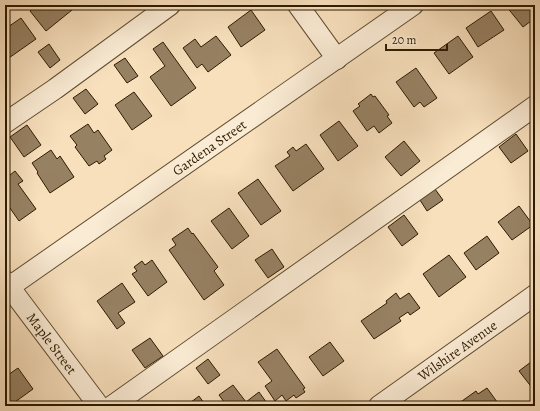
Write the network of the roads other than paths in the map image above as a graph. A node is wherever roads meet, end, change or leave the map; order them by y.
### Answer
1 (170, 5) edge
2 (298, 5) edge
3 (413, 5) edge
4 (337, 59) junction
5 (535, 106) edge
6 (5, 123) edge
7 (6, 286) edge
8 (535, 295) edge
9 (388, 403) edge
10 (99, 406) edge
11 (112, 406) edge

1 - 6 street
2 - 4 street
3 - 4 street, Gardena Street
4 - 7 street, Gardena Street
5 - 11 street
7 - 10 street, Maple Street
8 - 9 street, Wilshire Avenue

